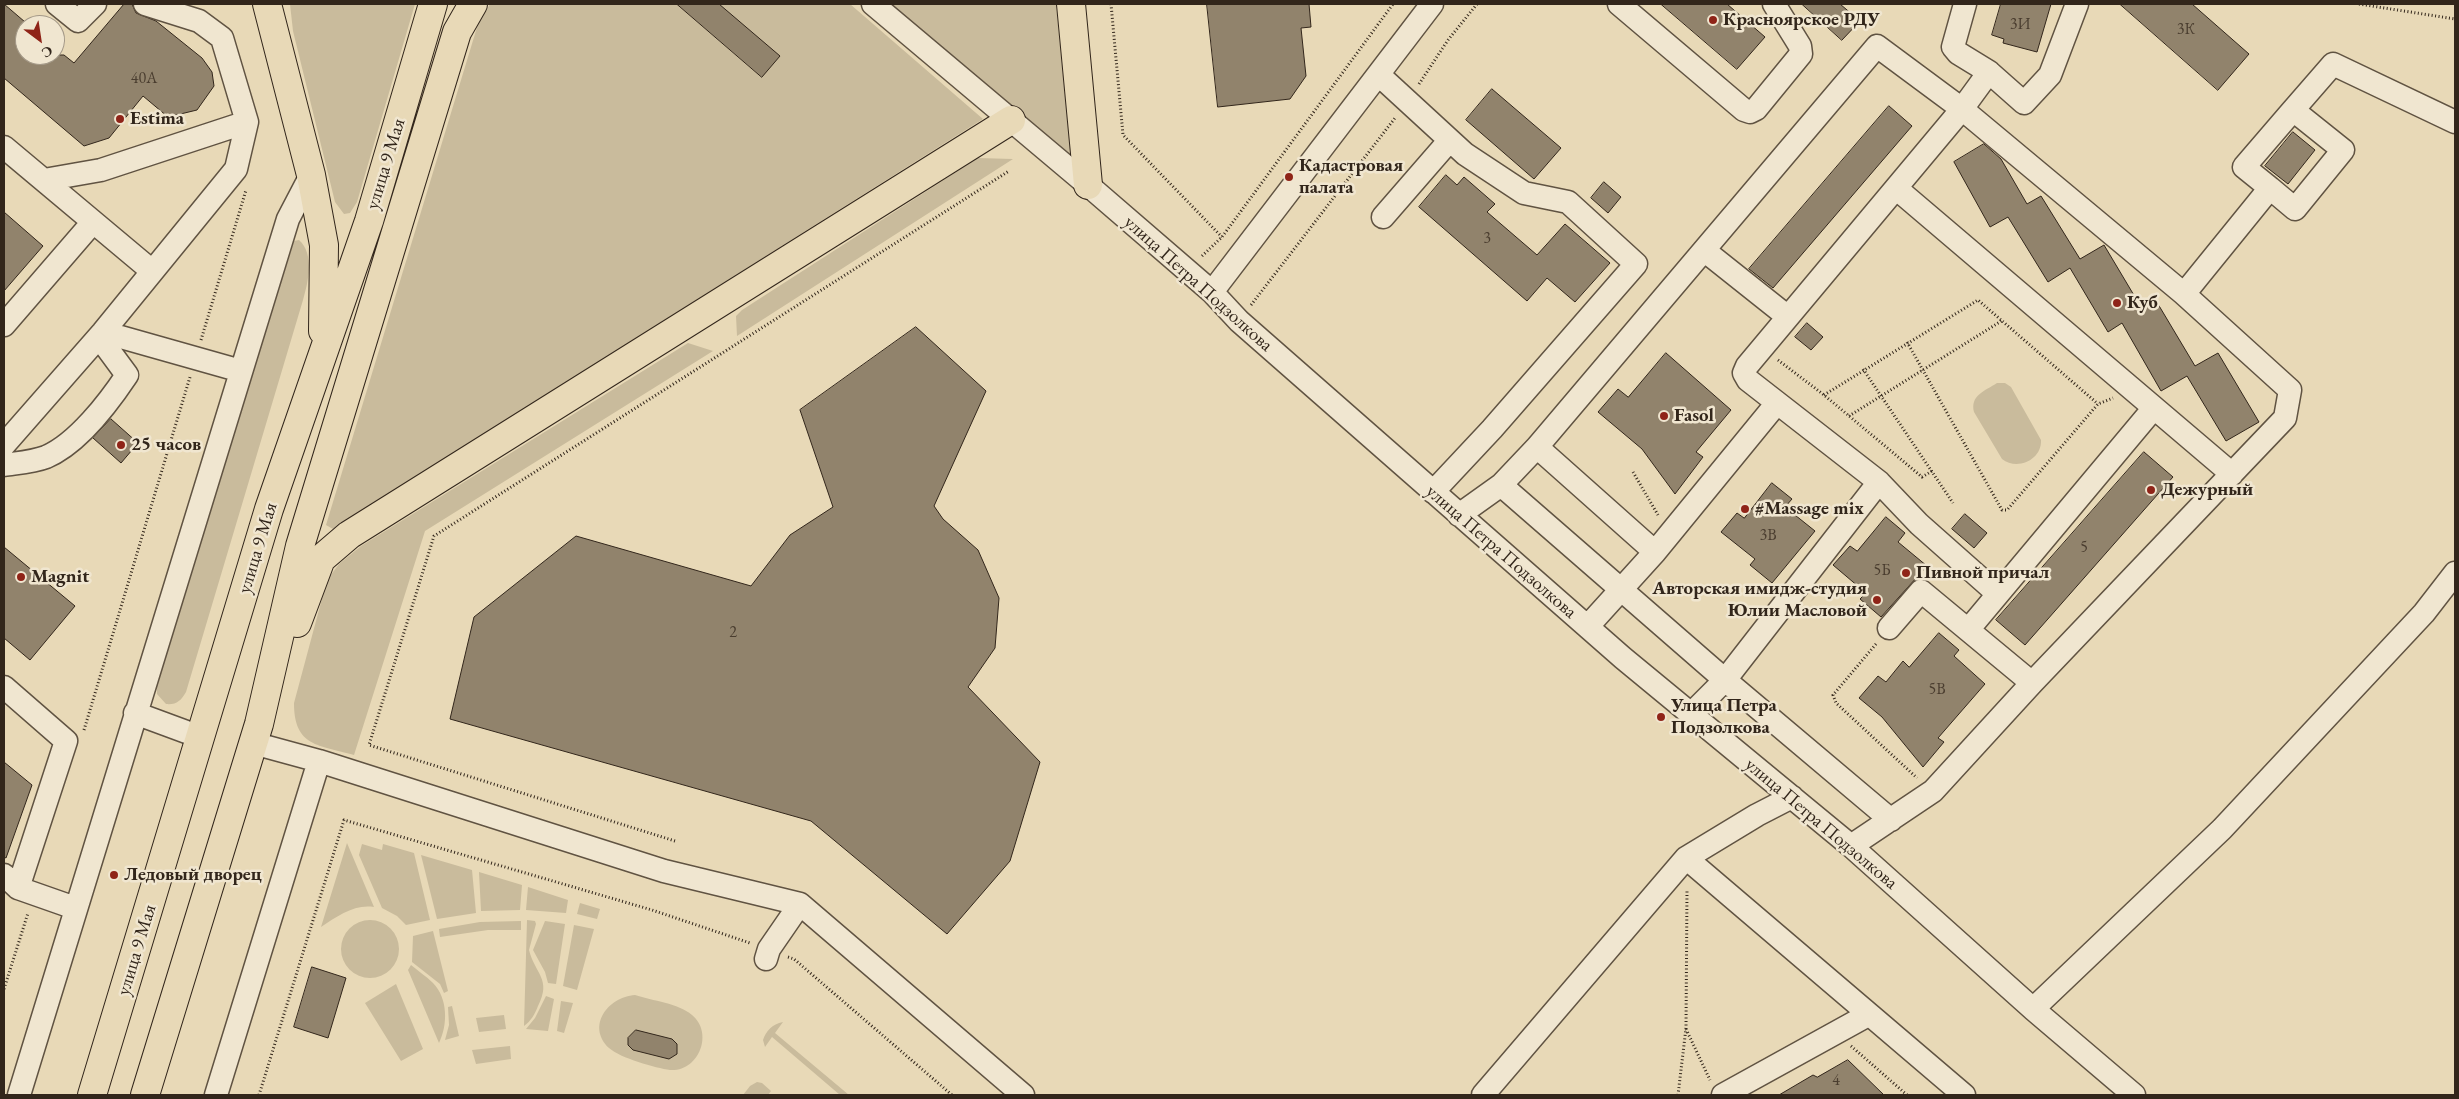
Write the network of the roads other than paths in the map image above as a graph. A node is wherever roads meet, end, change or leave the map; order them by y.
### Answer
1 (57, 4) edge
2 (95, 4) edge
3 (146, 4) edge
4 (434, 4) edge
5 (473, 4) edge
6 (873, 4) edge
7 (1071, 4) edge
8 (1432, 4) edge
9 (1620, 4) edge
10 (1774, 4) edge
11 (1965, 4) edge
12 (2077, 4) edge
13 (266, 5) edge
14 (202, 12) edge
15 (1989, 72) junction
16 (1379, 75) junction
17 (1962, 109) junction
18 (2293, 110) junction
19 (1011, 120) junction
20 (247, 122) junction
21 (2455, 122) edge
22 (1449, 141) junction
23 (4, 147) edge
24 (311, 175) junction
25 (44, 180) junction
26 (1088, 185) junction
27 (2270, 188) junction
28 (1896, 189) junction
29 (1383, 217) dead end
30 (93, 222) junction
31 (1705, 251) junction
32 (152, 272) junction
33 (1212, 292) junction
34 (2184, 294) junction
35 (1788, 317) junction
36 (4, 325) edge
37 (101, 334) junction
38 (322, 354) junction
39 (241, 370) junction
40 (1776, 403) junction
41 (2153, 409) junction
42 (4, 445) edge
43 (1537, 447) junction
44 (4, 465) edge
45 (2232, 474) junction
46 (1879, 482) junction
47 (1501, 485) junction
48 (1433, 492) junction
49 (1458, 515) junction
50 (1655, 552) junction
51 (2455, 573) edge
52 (1622, 590) junction
53 (1998, 594) junction
54 (1588, 626) junction
55 (1889, 628) road end
56 (1968, 630) junction
57 (1725, 680) junction
58 (2032, 684) junction
59 (4, 688) edge
60 (135, 713) junction
61 (1690, 715) junction
62 (256, 734) junction
63 (200, 736) junction
64 (319, 761) junction
65 (1792, 797) junction
66 (1891, 820) junction
67 (1851, 846) junction
68 (1687, 859) junction
69 (19, 886) edge
70 (800, 904) junction
71 (76, 908) junction
72 (767, 954) road end
73 (2033, 1009) junction
74 (1868, 1015) junction
75 (1718, 1091) edge
76 (19, 1095) edge
77 (92, 1095) edge
78 (145, 1095) edge
79 (216, 1095) edge
80 (1023, 1095) edge
81 (1483, 1095) edge
82 (1964, 1095) edge
83 (2134, 1095) edge

1 - 2 street
3 - 14 street
4 - 38 main road, улица 9 Мая
5 - 62 main road, улица 9 Мая
6 - 19 street, улица Петра Подзолкова
7 - 26 main road
8 - 16 street
9 - 10 street
11 - 15 street
12 - 15 street
13 - 24 main road
14 - 20 street
15 - 17 street
16 - 22 street
16 - 33 street
17 - 28 street
17 - 31 street
17 - 34 street
18 - 21 street
18 - 27 street
18 - 27 street
19 - 26 street, улица Петра Подзолкова
19 - 62 main road
20 - 25 street
20 - 32 street
22 - 29 street
22 - 48 street
23 - 25 street
24 - 38 main road
24 - 39 street
25 - 30 street
26 - 33 street, улица Петра Подзолкова
27 - 34 street
28 - 35 street
28 - 41 street
30 - 32 street
30 - 36 street
31 - 35 street
31 - 43 street
32 - 37 street
33 - 48 street, улица Петра Подзолкова
34 - 45 street
35 - 40 street
37 - 39 street
37 - 42 street
37 - 44 street
38 - 63 main road, улица 9 Мая
39 - 60 street
40 - 46 street
40 - 50 street
41 - 45 street
41 - 53 street
43 - 47 street
43 - 50 street
45 - 58 street
46 - 53 street
46 - 57 street
47 - 49 street
47 - 52 street
48 - 49 street, улица Петра Подзолкова
49 - 54 street, улица Петра Подзолкова
50 - 52 street
51 - 73 street
52 - 54 street
52 - 57 street
53 - 56 street
54 - 61 street, улица Петра Подзолкова
55 - 56 street
56 - 58 street
57 - 61 street
57 - 66 street
58 - 66 street
59 - 69 street
60 - 63 street
60 - 71 street
61 - 65 street, улица Петра Подзолкова
62 - 64 street
62 - 78 main road, улица 9 Мая
63 - 77 main road, улица 9 Мая
64 - 70 street
64 - 79 street
65 - 67 street, улица Петра Подзолкова
65 - 68 street
66 - 67 street
67 - 73 street, улица Петра Подзолкова
68 - 74 street
68 - 81 street
69 - 71 street
70 - 72 street
70 - 80 street
71 - 76 street
73 - 83 street, улица Петра Подзолкова
74 - 75 street
74 - 82 street

